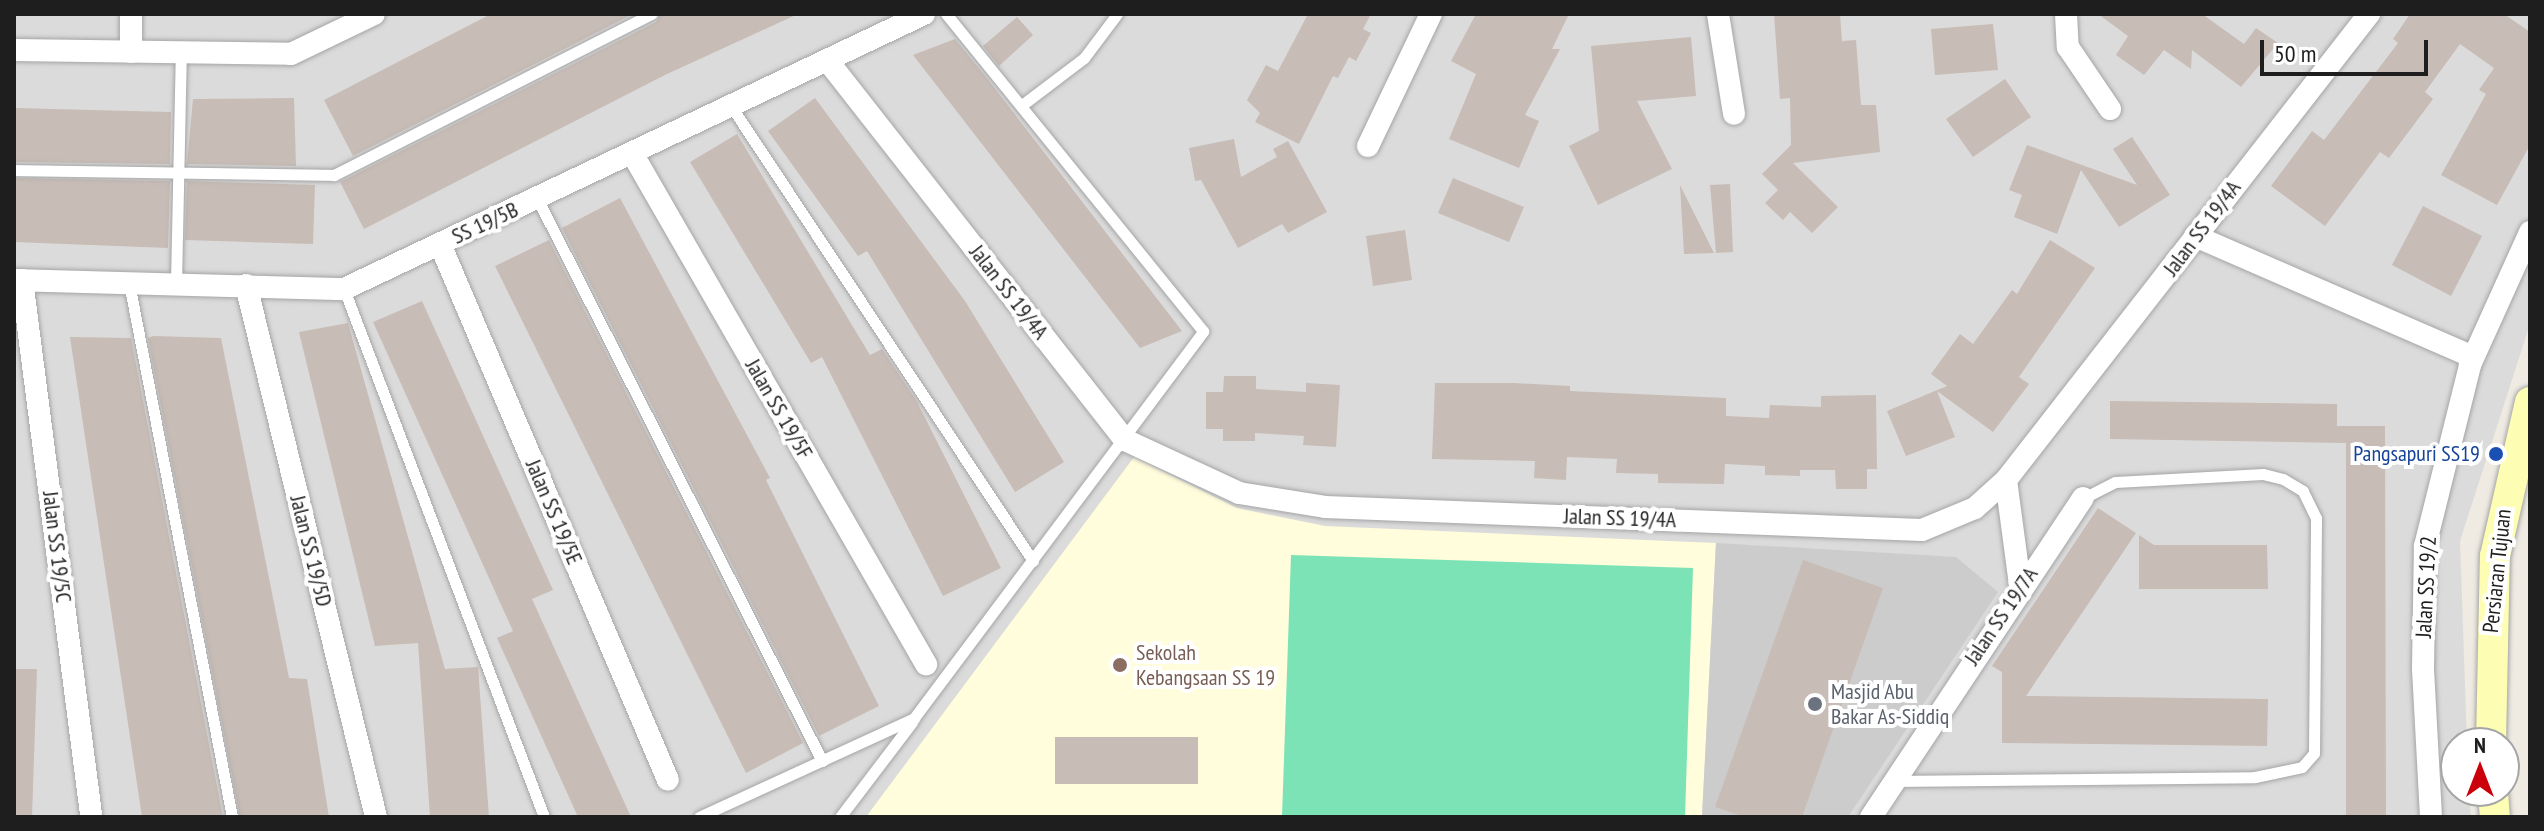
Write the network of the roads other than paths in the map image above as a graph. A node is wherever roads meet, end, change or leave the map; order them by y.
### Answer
1 (131, 14) edge
2 (374, 14) edge
3 (652, 14) edge
4 (924, 14) edge
5 (946, 14) edge
6 (1117, 14) edge
7 (1431, 14) edge
8 (1718, 14) edge
9 (2066, 14) edge
10 (2369, 14) edge
11 (14, 50) edge
12 (131, 52) junction
13 (181, 53) junction
14 (827, 60) junction
15 (1022, 105) junction
16 (731, 106) junction
17 (2110, 109) dead end
18 (1734, 114) dead end
19 (1368, 146) dead end
20 (632, 153) junction
21 (14, 170) edge
22 (179, 174) junction
23 (537, 198) junction
24 (2530, 232) edge
25 (2195, 236) junction
26 (440, 244) junction
27 (18, 280) edge
28 (129, 283) junction
29 (176, 284) junction
30 (246, 285) junction
31 (344, 289) junction
32 (2473, 357) junction
33 (2530, 402) edge
34 (1125, 440) junction
35 (2006, 480) junction
36 (2083, 498) joint
37 (1033, 561) junction
38 (2020, 585) junction
39 (926, 664) dead end
40 (914, 718) junction
41 (2491, 727) edge
42 (822, 761) junction
43 (668, 780) dead end
44 (1893, 781) junction
45 (91, 814) dead end
46 (232, 817) edge
47 (376, 817) edge
48 (544, 817) edge
49 (699, 817) edge
50 (840, 817) edge
51 (1871, 817) edge
52 (2431, 817) edge

1 - 12 street
2 - 13 street
3 - 22 lane
4 - 14 street, SS 19/5B
5 - 15 lane
6 - 15 lane
7 - 19 street
8 - 18 street
9 - 17 street
10 - 25 street, Jalan SS 19/4A
11 - 12 street
12 - 13 street
13 - 22 lane
14 - 16 street, SS 19/5B
14 - 34 street, Jalan SS 19/4A
15 - 34 lane
16 - 20 street, SS 19/5B
16 - 37 lane
20 - 23 street, SS 19/5B
20 - 39 street, Jalan SS 19/5F
21 - 22 lane
22 - 29 lane
23 - 26 street, SS 19/5B
23 - 42 lane
24 - 32 street, Jalan SS 19/2
25 - 32 street
25 - 35 street, Jalan SS 19/4A
26 - 31 street, SS 19/5B
26 - 43 street, Jalan SS 19/5E
27 - 28 street, SS 19/5B
27 - 45 street, Jalan SS 19/5C
28 - 29 street, SS 19/5B
28 - 46 lane
29 - 30 street, SS 19/5B
30 - 31 street, SS 19/5B
30 - 47 street, Jalan SS 19/5D
31 - 48 lane
32 - 52 street, Jalan SS 19/2
33 - 41 main road, Persiaran Tujuan
34 - 35 street, Jalan SS 19/4A
34 - 37 lane
35 - 38 street
36 - 38 street, Jalan SS 19/7A
36 - 44 lane
37 - 40 lane
38 - 44 street, Jalan SS 19/7A
40 - 42 lane
40 - 50 lane
42 - 49 lane
44 - 51 street, Jalan SS 19/7A

